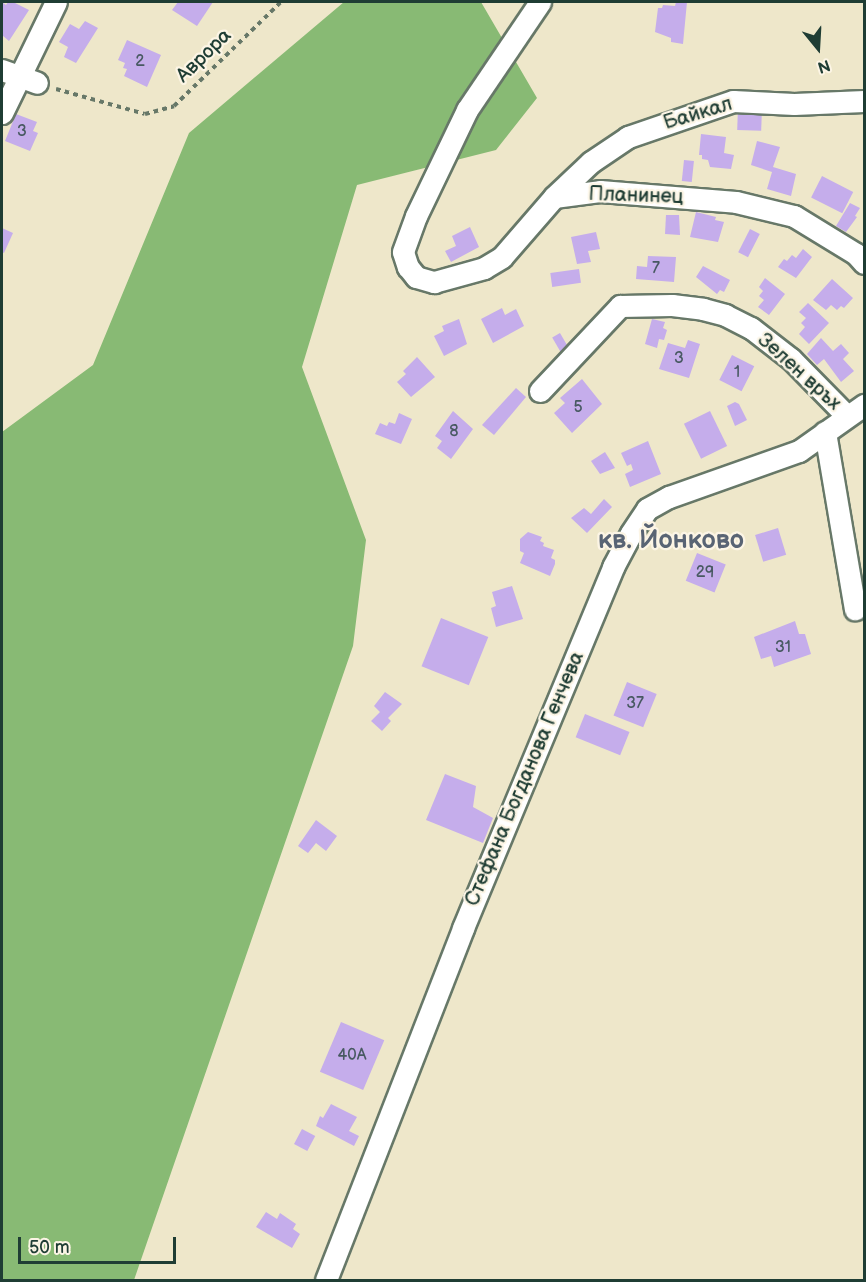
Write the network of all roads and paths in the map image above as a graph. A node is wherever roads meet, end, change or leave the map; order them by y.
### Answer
1 (56, 2) edge
2 (282, 2) edge
3 (540, 2) edge
4 (19, 76) edge
5 (864, 101) edge
6 (2, 113) edge
7 (554, 197) junction
8 (864, 263) edge
9 (540, 391) dead end
10 (856, 411) edge
11 (825, 432) junction
12 (855, 609) dead end
13 (326, 1281) edge

1 - 4 street
2 - 4 path, Аврора
3 - 7 street
4 - 6 street
5 - 7 street, Байкал
7 - 8 street, Планинец
9 - 10 street, Зелен връх
10 - 11 street, Стефана Богданова Генчева
11 - 12 street
11 - 13 street, Стефана Богданова Генчева

